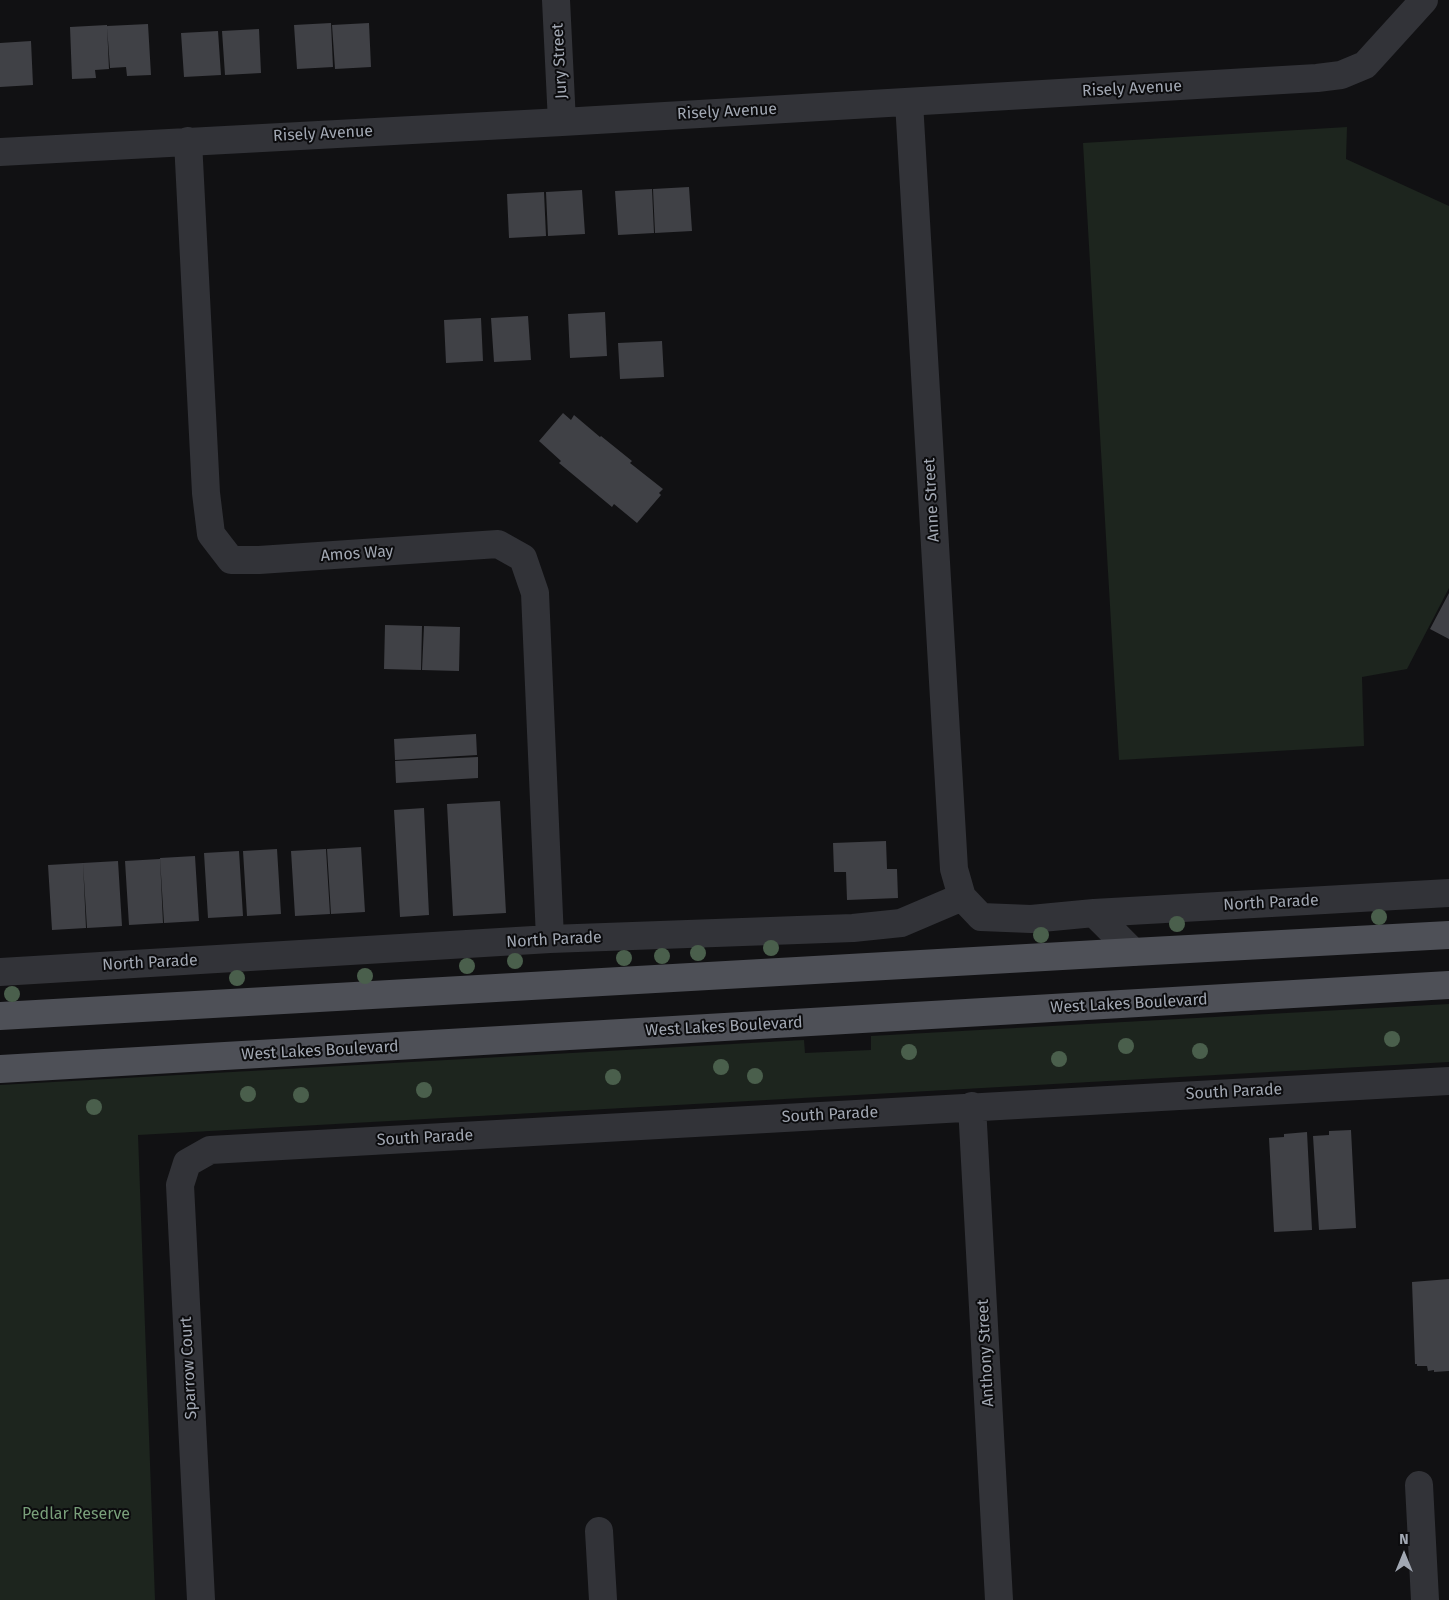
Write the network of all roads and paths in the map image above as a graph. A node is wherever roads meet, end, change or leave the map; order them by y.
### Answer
1 (556, 0) edge
2 (1424, 0) edge
3 (908, 102) junction
4 (562, 122) junction
5 (188, 141) junction
6 (0, 152) edge
7 (1449, 892) edge
8 (962, 897) junction
9 (1094, 913) junction
10 (1449, 936) edge
11 (550, 939) junction
12 (1133, 952) junction
13 (0, 972) edge
14 (1449, 985) edge
15 (0, 1016) edge
16 (0, 1069) edge
17 (1449, 1080) edge
18 (972, 1106) junction
19 (210, 1150) joint
20 (1419, 1485) dead end
21 (599, 1531) dead end
22 (201, 1600) edge
23 (603, 1600) edge
24 (999, 1600) edge
25 (1425, 1600) edge

1 - 4 street, Jury Street
2 - 3 street, Risely Avenue
3 - 4 street, Risely Avenue
3 - 8 street, Anne Street
4 - 5 street, Risely Avenue
5 - 6 street, Risely Avenue
5 - 11 street, Amos Way
7 - 9 street, North Parade
8 - 9 street, North Parade
8 - 11 street, North Parade
9 - 12 street
10 - 12 main road
11 - 13 street, North Parade
12 - 15 main road
14 - 16 main road, West Lakes Boulevard
17 - 18 street, South Parade
18 - 19 street, South Parade
18 - 24 street, Anthony Street
19 - 22 street, Sparrow Court
20 - 25 street
21 - 23 street

